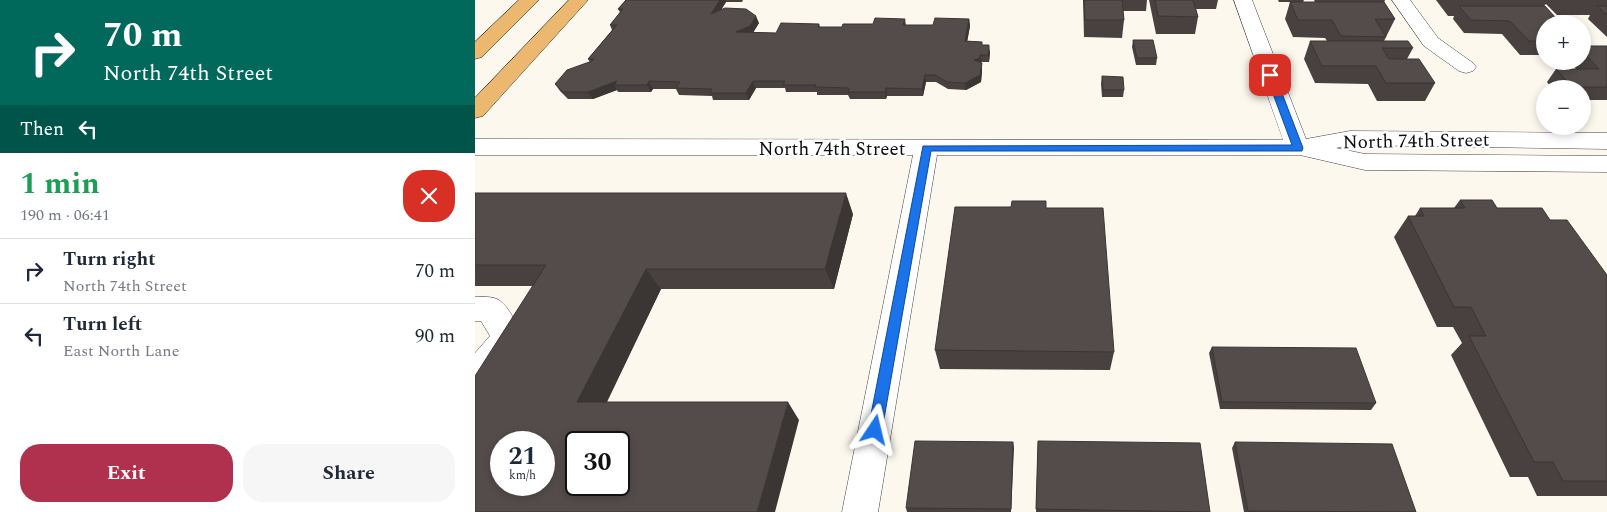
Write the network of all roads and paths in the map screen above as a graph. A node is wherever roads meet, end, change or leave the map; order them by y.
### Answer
1 (530, 0) edge
2 (579, 0) edge
3 (1243, 0) edge
4 (1401, 0) edge
5 (475, 53) edge
6 (1466, 67) dead end
7 (475, 111) edge
8 (1607, 141) edge
9 (475, 147) edge
10 (926, 148) junction
11 (1298, 148) junction
12 (1607, 164) edge
13 (475, 309) edge
14 (475, 372) edge
15 (860, 512) edge

1 - 5 main road
2 - 7 main road
3 - 11 street
4 - 6 street
8 - 11 street, North 74th Street
9 - 10 street, North 74th Street
10 - 11 street, North 74th Street
10 - 15 street
11 - 12 street
13 - 14 street

